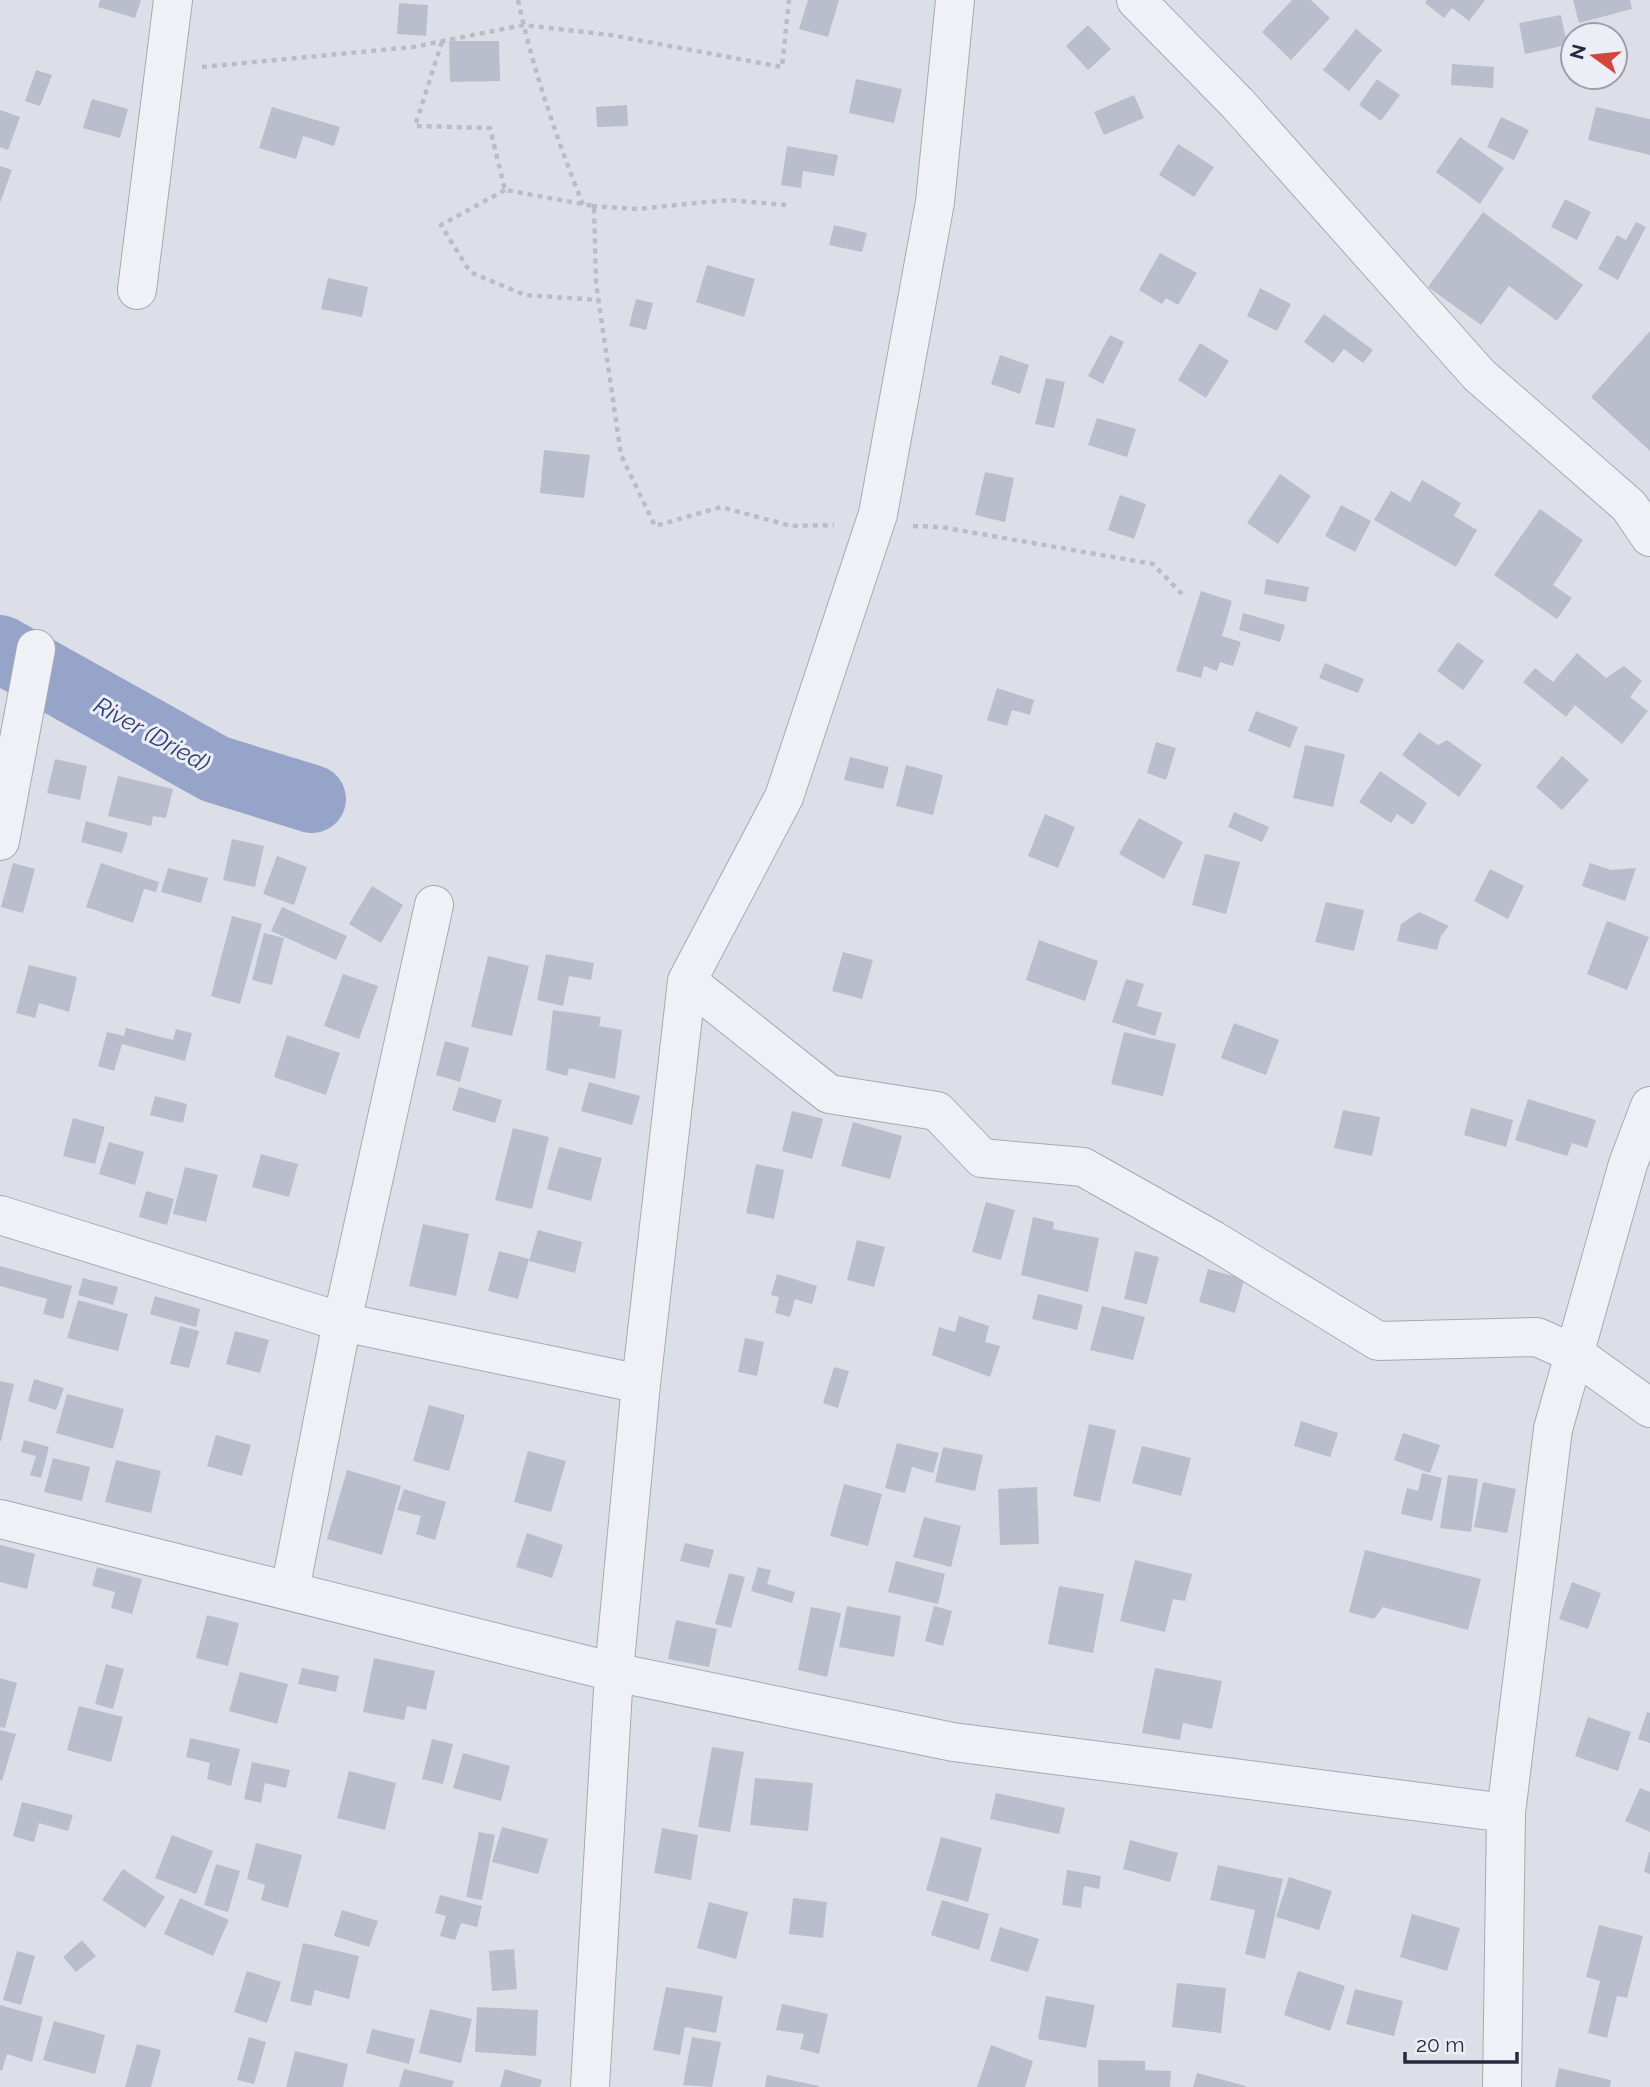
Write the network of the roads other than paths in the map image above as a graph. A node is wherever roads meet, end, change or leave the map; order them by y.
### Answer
1 (173, 0) edge
2 (955, 0) edge
3 (1136, 0) edge
4 (137, 290) dead end
5 (1650, 537) edge
6 (36, 649) dead end
7 (0, 841) edge
8 (434, 905) dead end
9 (687, 981) junction
10 (1650, 1106) edge
11 (0, 1215) edge
12 (342, 1321) junction
13 (1575, 1354) junction
14 (641, 1384) junction
15 (1650, 1408) edge
16 (0, 1520) edge
17 (290, 1590) junction
18 (614, 1672) junction
19 (1506, 1813) junction
20 (590, 2087) edge
21 (1502, 2087) edge

1 - 4 street
2 - 9 street
3 - 5 street
6 - 7 street
8 - 12 street
9 - 13 street
9 - 14 street
10 - 13 street
11 - 12 street
12 - 14 street
12 - 17 street
13 - 15 street
13 - 19 street
14 - 18 street
16 - 17 street
17 - 18 street
18 - 19 street
18 - 20 street
19 - 21 street

